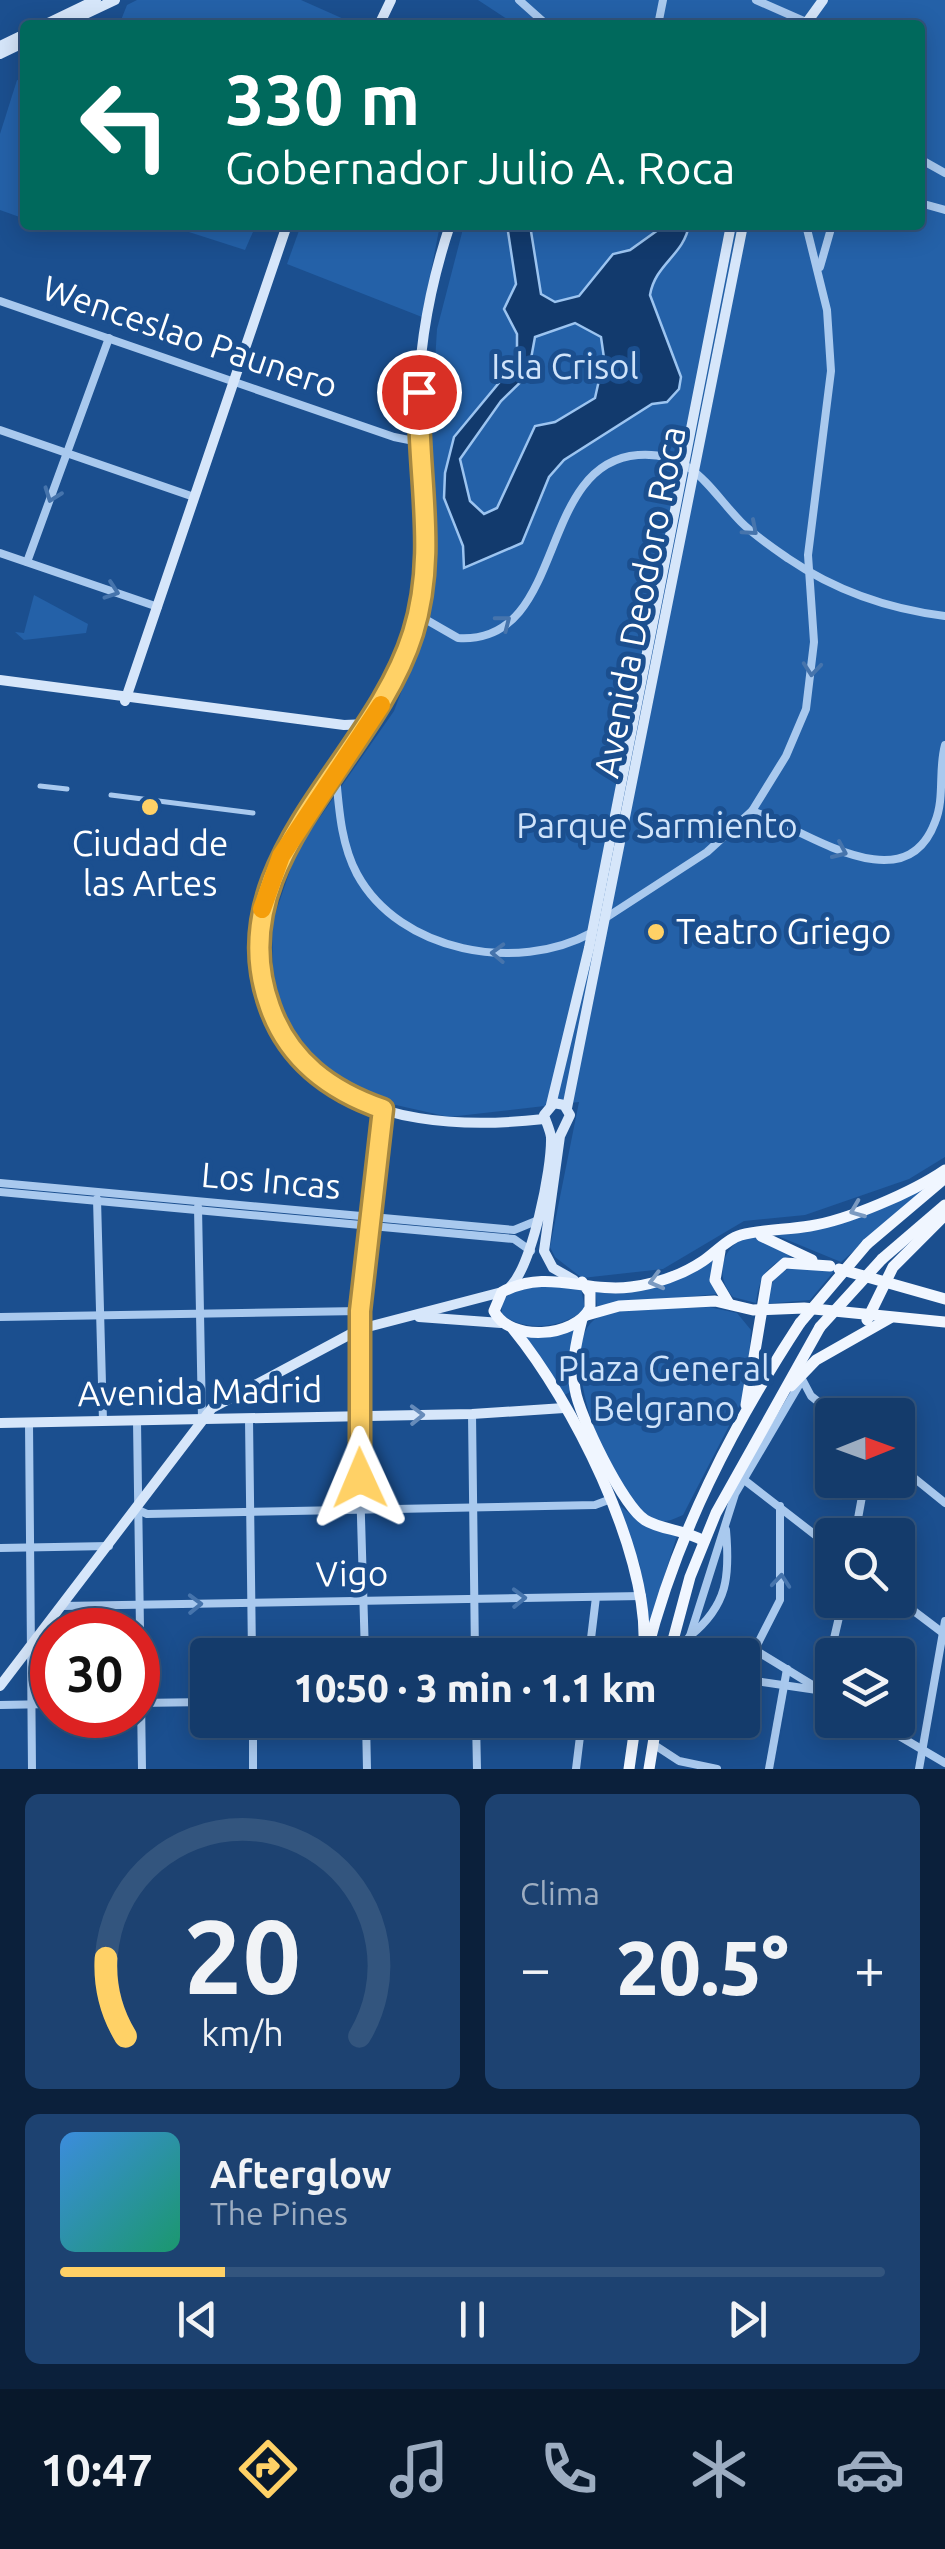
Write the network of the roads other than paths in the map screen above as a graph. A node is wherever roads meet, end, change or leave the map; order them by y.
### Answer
1 (96, 0) edge
2 (115, 0) edge
3 (520, 0) edge
4 (756, 0) edge
5 (54, 20) edge
6 (73, 20) edge
7 (542, 20) edge
8 (798, 20) edge
9 (283, 230) edge
10 (449, 230) edge
11 (730, 230) edge
12 (743, 230) edge
13 (807, 230) edge
14 (830, 230) edge
15 (820, 276) junction
16 (0, 300) edge
17 (109, 338) junction
18 (231, 381) junction
19 (0, 430) edge
20 (419, 442) junction
21 (67, 453) junction
22 (689, 467) junction
23 (192, 496) junction
24 (0, 553) edge
25 (28, 562) junction
26 (809, 572) junction
27 (156, 606) junction
28 (418, 615) junction
29 (945, 616) edge
30 (0, 682) edge
31 (124, 698) junction
32 (368, 724) junction
33 (361, 736) junction
34 (945, 746) edge
35 (336, 776) junction
36 (40, 786) dead end
37 (67, 790) dead end
38 (111, 795) dead end
39 (752, 811) junction
40 (253, 813) dead end
41 (606, 918) junction
42 (592, 933) junction
43 (551, 1104) junction
44 (567, 1108) junction
45 (383, 1109) junction
46 (546, 1122) junction
47 (566, 1125) junction
48 (945, 1170) edge
49 (945, 1178) edge
50 (0, 1183) edge
51 (0, 1192) edge
52 (97, 1198) junction
53 (945, 1205) edge
54 (198, 1206) junction
55 (945, 1215) edge
56 (368, 1220) junction
57 (536, 1222) junction
58 (752, 1233) junction
59 (722, 1247) junction
60 (532, 1250) junction
61 (906, 1253) junction
62 (830, 1266) junction
63 (578, 1281) junction
64 (885, 1281) junction
65 (505, 1290) junction
66 (918, 1290) junction
67 (945, 1299) edge
68 (731, 1304) junction
69 (760, 1310) junction
70 (360, 1311) junction
71 (200, 1314) junction
72 (870, 1314) junction
73 (101, 1316) junction
74 (892, 1316) junction
75 (0, 1317) edge
76 (398, 1317) junction
77 (584, 1317) junction
78 (945, 1322) edge
79 (507, 1326) junction
80 (360, 1328) junction
81 (854, 1334) junction
82 (811, 1364) junction
83 (802, 1379) junction
84 (577, 1398) junction
85 (815, 1399) edge
86 (564, 1408) junction
87 (472, 1414) junction
88 (358, 1416) junction
89 (202, 1419) junction
90 (249, 1419) junction
91 (103, 1421) junction
92 (136, 1421) junction
93 (28, 1422) junction
94 (0, 1423) edge
95 (736, 1432) junction
96 (741, 1476) junction
97 (915, 1479) edge
98 (608, 1500) junction
99 (626, 1500) junction
100 (945, 1503) edge
101 (780, 1506) junction
102 (473, 1507) junction
103 (361, 1509) junction
104 (138, 1510) junction
105 (250, 1512) junction
106 (725, 1524) junction
107 (685, 1530) junction
108 (815, 1534) edge
109 (704, 1541) junction
110 (109, 1546) junction
111 (0, 1548) edge
112 (30, 1548) junction
113 (719, 1549) junction
114 (643, 1596) junction
115 (596, 1597) junction
116 (474, 1599) junction
117 (364, 1601) junction
118 (251, 1603) junction
119 (140, 1605) junction
120 (62, 1606) joint
121 (30, 1608) edge
122 (140, 1608) edge
123 (915, 1611) edge
124 (945, 1621) edge
125 (943, 1632) edge
126 (690, 1636) joint
127 (252, 1638) edge
128 (365, 1638) edge
129 (475, 1638) edge
130 (591, 1638) edge
131 (644, 1638) edge
132 (650, 1638) edge
133 (677, 1638) edge
134 (760, 1638) edge
135 (30, 1647) edge
136 (760, 1653) edge
137 (788, 1669) junction
138 (6, 1672) edge
139 (760, 1682) edge
140 (0, 1686) edge
141 (784, 1686) junction
142 (815, 1686) edge
143 (815, 1689) edge
144 (190, 1702) edge
145 (160, 1703) edge
146 (0, 1705) edge
147 (30, 1705) edge
148 (32, 1738) edge
149 (141, 1738) edge
150 (252, 1738) edge
151 (366, 1738) edge
152 (476, 1738) edge
153 (580, 1738) edge
154 (633, 1738) edge
155 (654, 1738) edge
156 (902, 1738) edge
157 (653, 1744) junction
158 (922, 1750) junction
159 (945, 1763) edge
160 (32, 1769) edge
161 (142, 1769) edge
162 (253, 1769) edge
163 (367, 1769) edge
164 (477, 1769) edge
165 (576, 1769) edge
166 (629, 1769) edge
167 (648, 1769) edge
168 (717, 1769) edge
169 (769, 1769) edge
170 (919, 1769) edge

1 - 5 main road
2 - 6 main road
3 - 7 street
4 - 8 street
9 - 18 main road
10 - 20 main road
11 - 22 main road, Avenida Deodoro Roca
12 - 22 main road, Avenida Deodoro Roca
13 - 15 street
14 - 15 street
15 - 26 street
16 - 17 street, Wenceslao Paunero
17 - 18 street, Wenceslao Paunero
17 - 21 street
18 - 20 street, Wenceslao Paunero
18 - 23 main road
19 - 21 street
20 - 28 main road
21 - 23 street
21 -> 25 street
22 -> 26 street
28 -> 22 street
22 - 41 main road, Avenida Deodoro Roca
22 - 42 main road, Avenida Deodoro Roca
23 - 27 main road
24 - 25 street
25 -> 27 street
26 - 29 street
26 -> 39 street
27 - 31 main road
28 - 32 main road
30 - 31 main road
31 - 32 main road
31 - 33 main road
32 - 33 main road
33 - 35 main road
39 -> 34 street
42 -> 35 street
35 - 45 main road
36 - 37 street
38 - 40 street
39 - 41 street
41 - 42 street
41 - 44 main road, Avenida Deodoro Roca
42 - 43 main road, Avenida Deodoro Roca
43 - 44 main road
43 - 46 main road, Avenida Deodoro Roca
44 - 47 main road, Avenida Deodoro Roca
45 - 46 main road
45 - 56 street
46 - 47 main road
46 - 57 main road, Avenida Deodoro Roca
47 - 63 main road, Avenida Deodoro Roca
48 -> 58 main road
49 - 95 main road, bridge
50 - 52 street, Los Incas
51 - 52 street, Los Incas
52 - 54 street, Los Incas
52 - 73 street
53 - 96 main road, bridge
54 - 56 street, Los Incas
54 - 71 street
55 - 61 main road
56 - 57 street, Los Incas
56 - 60 street, Los Incas
56 - 70 street
57 - 60 main road, Avenida Deodoro Roca
58 - 59 main road
58 - 62 main road
59 -> 63 main road
59 - 68 main road
60 - 65 main road, Avenida Deodoro Roca
61 - 64 main road
61 - 66 main road
62 - 64 main road
62 - 69 main road
63 - 65 main road
63 - 77 main road
64 - 66 main road
64 - 72 main road
65 - 76 main road
65 - 79 main road
66 - 67 main road
68 - 69 main road
68 - 77 main road
69 - 72 main road
69 - 95 main road
70 - 71 street
70 - 80 street
71 - 73 street
71 - 89 street
72 - 74 main road
72 - 81 main road
73 - 75 street
73 - 91 street
74 - 78 main road
74 - 81 main road
76 - 79 main road
76 - 80 main road
77 - 79 main road
77 - 84 main road
79 - 86 main road
80 - 88 street
80 - 89 main road
81 - 82 main road
82 - 83 street
82 - 96 main road
83 - 85 street
83 - 96 street
84 - 86 main road
84 - 99 main road
86 - 87 main road, Avenida Madrid
86 - 98 main road
88 -> 87 main road, Avenida Madrid
87 - 102 street
88 - 90 main road, Avenida Madrid
88 - 103 street
89 - 90 main road, Avenida Madrid
89 - 92 main road, Avenida Madrid
89 - 104 main road
90 - 105 street
91 - 92 main road, Avenida Madrid
91 - 93 main road, Avenida Madrid
92 - 104 street
93 - 94 main road, Avenida Madrid
93 - 112 street
95 - 107 main road
96 - 101 street
96 - 106 street
96 - 109 main road
97 - 100 street
98 - 99 street
98 - 102 street
98 - 114 main road
99 - 107 main road
101 - 108 street
134 -> 101 street
102 - 103 street
102 - 116 street
103 - 105 street
103 - 117 street
104 - 105 street
104 - 110 main road
104 - 119 street
105 - 118 street
106 - 113 street
106 - 126 street
107 - 109 main road
107 - 132 main road
109 - 113 street
109 - 133 main road
110 - 112 street
110 - 120 main road
111 - 112 street
112 - 121 street
113 - 126 street
114 - 115 street, Vigo
114 - 131 main road
116 -> 115 street, Vigo
115 - 130 street
116 - 117 street, Vigo
116 - 129 street
117 - 118 street, Vigo
117 - 128 street
119 -> 118 street, Vigo
118 - 127 street
119 - 120 street, Vigo
119 - 122 street
123 - 125 street
124 - 125 street
125 - 158 street
135 - 138 main road
136 - 137 street
137 - 141 street
137 - 142 street
138 - 140 main road
139 - 141 street
141 - 143 street
141 - 169 street
144 - 145 street
146 - 147 street
148 - 160 street
149 - 161 street
150 - 162 street
151 - 163 street
152 - 164 street
153 - 165 street
154 - 166 main road
155 - 157 main road
156 - 158 street
157 - 167 main road
157 - 168 street
158 - 159 street
158 - 170 street

